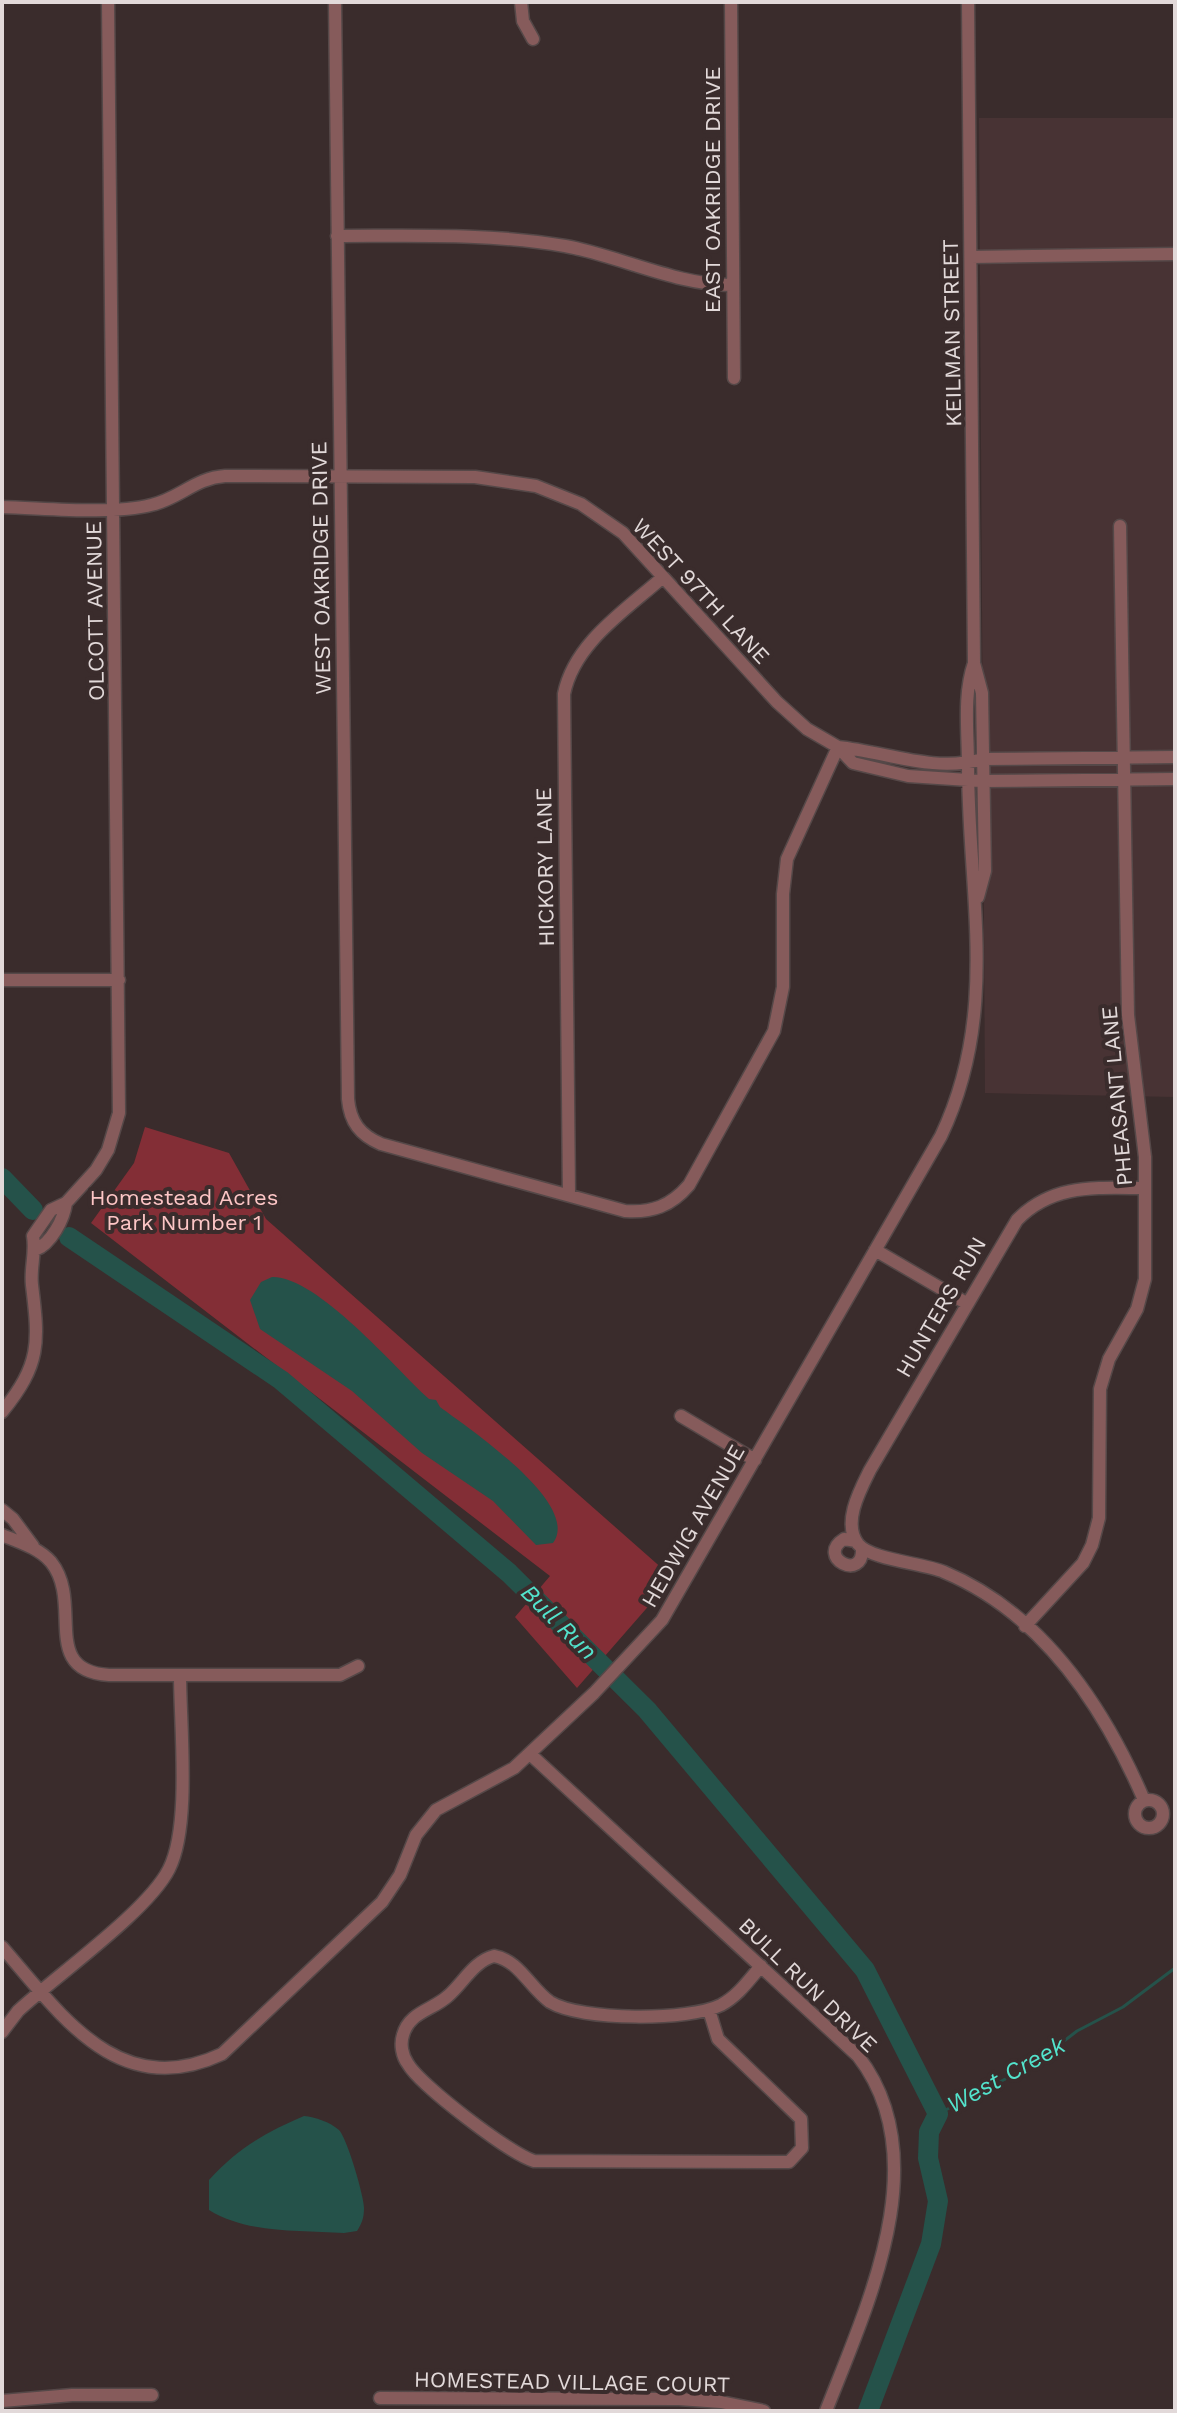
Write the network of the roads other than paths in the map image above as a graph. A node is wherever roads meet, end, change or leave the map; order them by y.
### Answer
1 (108, 2) edge
2 (335, 2) edge
3 (521, 2) edge
4 (731, 2) edge
5 (968, 2) edge
6 (533, 39) dead end
7 (337, 236) junction
8 (1175, 254) edge
9 (971, 257) junction
10 (733, 285) junction
11 (734, 378) dead end
12 (340, 475) junction
13 (2, 507) edge
14 (114, 508) junction
15 (1120, 526) dead end
16 (663, 577) junction
17 (974, 663) junction
18 (838, 747) junction
19 (1125, 757) junction
20 (1175, 757) edge
21 (983, 759) junction
22 (968, 763) junction
23 (968, 778) junction
24 (1126, 779) junction
25 (1175, 779) edge
26 (983, 781) junction
27 (977, 899) junction
28 (2, 980) edge
29 (119, 980) junction
30 (1145, 1188) junction
31 (569, 1195) junction
32 (875, 1250) junction
33 (966, 1303) junction
34 (2, 1412) edge
35 (681, 1416) dead end
36 (755, 1460) junction
37 (2, 1510) edge
38 (2, 1535) edge
39 (35, 1549) junction
40 (1025, 1626) junction
41 (358, 1666) dead end
42 (180, 1675) junction
43 (530, 1754) junction
44 (1144, 1800) dead end
45 (2, 1947) edge
46 (761, 1966) junction
47 (40, 1991) junction
48 (709, 2010) junction
49 (2, 2032) edge
50 (152, 2395) dead end
51 (380, 2398) dead end
52 (2, 2401) edge
53 (764, 2411) edge
54 (826, 2411) edge

1 - 14 street, OLCOTT AVENUE
2 - 7 street, WEST OAKRIDGE DRIVE
3 - 6 street
4 - 10 street, EAST OAKRIDGE DRIVE
5 - 9 street, KEILMAN STREET
7 - 10 street
7 - 12 street, WEST OAKRIDGE DRIVE
8 - 9 street
9 - 17 street, KEILMAN STREET
10 - 11 street, EAST OAKRIDGE DRIVE
12 - 14 street, WEST 97TH LANE
12 - 16 street, WEST 97TH LANE
12 - 31 street, WEST OAKRIDGE DRIVE
13 - 14 street, WEST 97TH LANE
14 - 29 street, OLCOTT AVENUE
15 - 19 street, PHEASANT LANE
16 - 18 street, WEST 97TH LANE
16 - 31 street, HICKORY LANE
17 - 21 street, KEILMAN STREET
17 - 22 street, KEILMAN STREET
18 - 22 street, WEST 97TH LANE
18 - 23 street, WEST 97TH LANE
18 - 31 street
19 - 20 street, WEST 97TH LANE
19 - 21 street, WEST 97TH LANE
19 - 24 street, PHEASANT LANE
21 - 22 street, WEST 97TH LANE
21 - 26 street, KEILMAN STREET
22 - 23 street, KEILMAN STREET
23 - 26 street, WEST 97TH LANE
23 - 27 street, HEDWIG AVENUE
24 - 25 street, WEST 97TH LANE
24 - 26 street, WEST 97TH LANE
24 - 30 street, PHEASANT LANE
26 - 27 street, HEDWIG AVENUE
27 - 32 street, HEDWIG AVENUE
28 - 29 street
29 - 34 street, OLCOTT AVENUE
30 - 33 street, HUNTERS RUN
30 - 40 street, PHEASANT LANE
32 - 33 street
32 - 36 street, HEDWIG AVENUE
33 - 40 street, HUNTERS RUN
35 - 36 street
36 - 43 street, HEDWIG AVENUE
37 - 39 street
38 - 39 street
39 - 42 street
40 - 44 street
41 - 42 street
42 - 47 street
43 - 46 street, BULL RUN DRIVE
43 - 47 street, HEDWIG AVENUE
45 - 47 street, HEDWIG AVENUE
46 - 48 street
46 - 54 street, BULL RUN DRIVE
47 - 49 street
48 - 48 street
50 - 52 street
51 - 53 street, HOMESTEAD VILLAGE COURT

